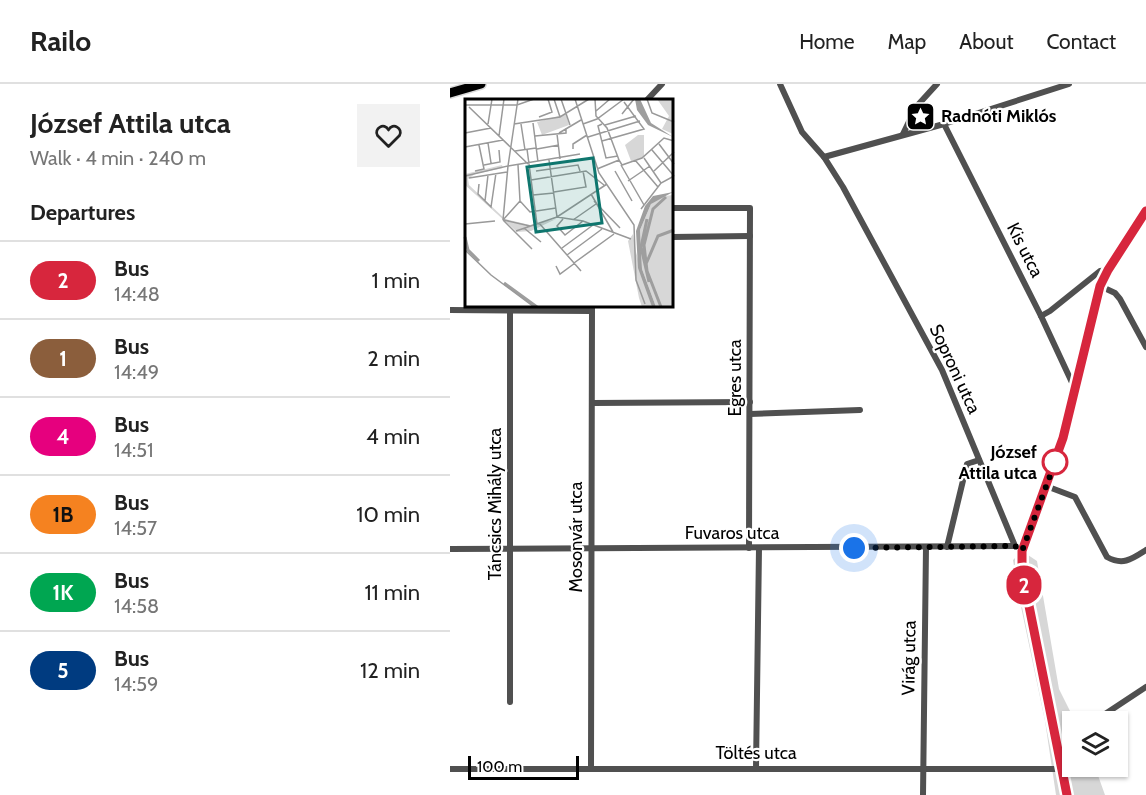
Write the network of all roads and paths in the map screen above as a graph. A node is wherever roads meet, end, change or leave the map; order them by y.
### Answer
1 (481, 84) edge
2 (662, 84) edge
3 (780, 84) edge
4 (937, 84) edge
5 (1069, 84) edge
6 (450, 93) edge
7 (648, 99) edge
8 (944, 124) junction
9 (903, 134) junction
10 (824, 157) junction
11 (674, 208) edge
12 (1146, 211) edge
13 (750, 236) junction
14 (674, 237) edge
15 (1108, 270) junction
16 (1100, 286) junction
17 (510, 308) edge
18 (592, 308) edge
19 (450, 310) edge
20 (1041, 316) junction
21 (1146, 347) edge
22 (1076, 391) junction
23 (750, 402) junction
24 (593, 403) junction
25 (861, 410) dead end
26 (750, 414) junction
27 (979, 460) junction
28 (1046, 486) junction
29 (1015, 546) junction
30 (926, 547) junction
31 (947, 547) junction
32 (590, 548) junction
33 (749, 548) junction
34 (759, 548) junction
35 (450, 549) edge
36 (510, 549) junction
37 (1146, 550) edge
38 (1022, 551) junction
39 (1146, 687) edge
40 (510, 702) dead end
41 (1110, 711) edge
42 (1062, 741) edge
43 (1056, 744) junction
44 (1062, 765) edge
45 (591, 768) junction
46 (756, 768) junction
47 (450, 769) edge
48 (1062, 769) edge
49 (923, 770) junction
50 (1064, 777) edge
51 (923, 795) edge
52 (1067, 795) edge

1 - 6 main road
2 - 7 street
3 - 10 street, Soproni utca
4 - 9 street
5 - 8 street
8 - 9 street
8 - 20 street, Kis utca
9 - 10 street
10 - 27 street, Soproni utca
11 - 13 street, Egres utca
12 - 15 street
13 - 14 street
13 - 23 street, Egres utca
15 - 16 street
15 - 20 street
16 - 21 street
16 - 22 street
17 - 18 street
17 - 19 street
17 - 36 street, Táncsics Mihály utca
18 - 24 street, Mosonvár utca
20 - 22 street, Kis utca
22 - 28 street
23 - 24 street
23 - 26 street, Egres utca
24 - 32 street, Mosonvár utca
25 - 26 street
26 - 33 street, Egres utca
27 - 29 street, Soproni utca
27 - 31 street
28 - 37 street
28 - 38 street
29 - 31 street, Fuvaros utca
29 - 38 street
30 - 31 street, Fuvaros utca
30 - 34 street, Fuvaros utca
30 - 49 street, Virág utca
32 - 33 street, Fuvaros utca
32 - 36 street, Fuvaros utca
32 - 45 street, Mosonvár utca
33 - 34 street, Fuvaros utca
34 - 46 street
35 - 36 street, Fuvaros utca
36 - 40 street, Táncsics Mihály utca
38 - 43 street
39 - 41 street
42 - 43 street
43 - 44 street
45 - 46 street, Töltés utca
45 - 47 street, Töltés utca
46 - 49 street, Töltés utca
48 - 49 street, Töltés utca
49 - 51 street, Virág utca
50 - 52 street

